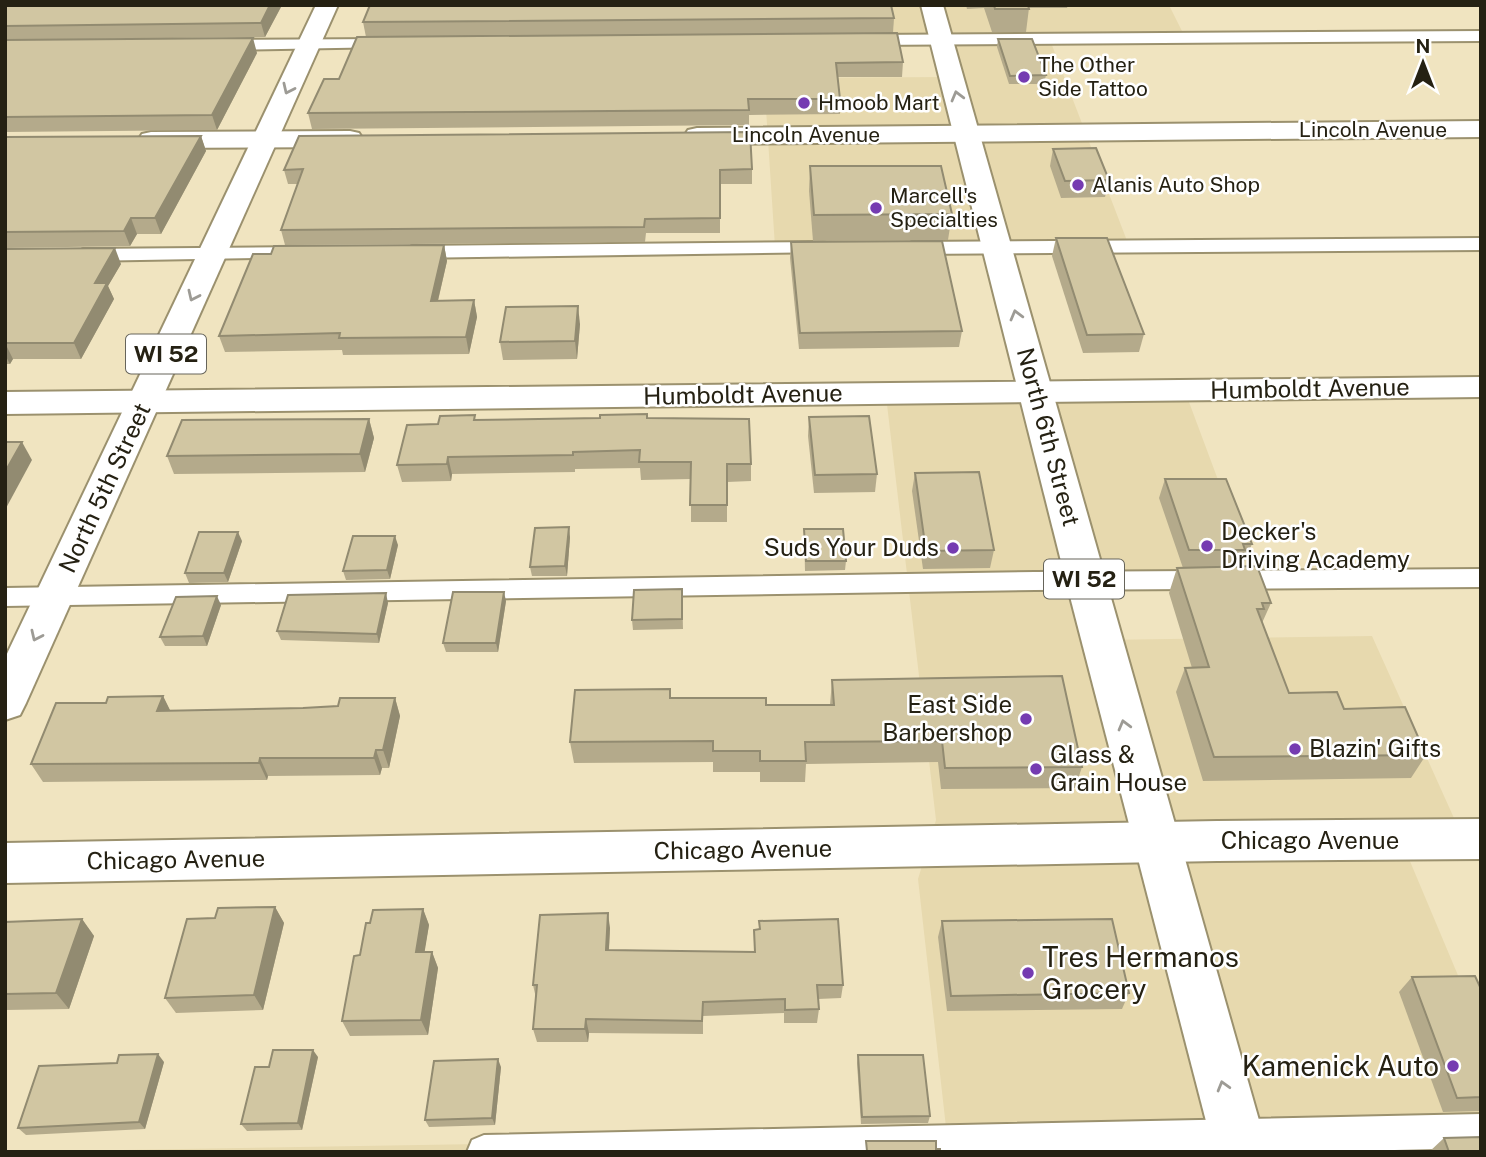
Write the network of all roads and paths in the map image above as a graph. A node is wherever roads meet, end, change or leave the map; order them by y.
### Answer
1 (327, 5) edge
2 (937, 23) edge
3 (1481, 36) edge
4 (855, 40) edge
5 (395, 44) edge
6 (309, 45) junction
7 (208, 46) edge
8 (1481, 129) edge
9 (967, 134) junction
10 (675, 136) edge
11 (370, 139) edge
12 (265, 140) junction
13 (126, 141) edge
14 (1481, 244) edge
15 (998, 247) junction
16 (840, 248) edge
17 (893, 248) edge
18 (388, 252) edge
19 (319, 253) edge
20 (212, 254) junction
21 (61, 255) edge
22 (1481, 387) edge
23 (1036, 392) junction
24 (144, 402) junction
25 (5, 403) edge
26 (1481, 578) edge
27 (1085, 581) junction
28 (5, 597) edge
29 (55, 597) junction
30 (5, 703) edge
31 (1481, 839) edge
32 (1157, 843) junction
33 (5, 863) edge
34 (1481, 1131) edge
35 (1239, 1144) edge
36 (484, 1152) edge

1 - 6 street, North 5th Street / WI 52
2 - 3 lane
2 - 4 lane
9 -> 2 street, North 6th Street / WI 52
5 - 6 lane
6 - 7 lane
6 -> 12 street, North 5th Street / WI 52
8 - 9 street, Lincoln Avenue
9 - 10 street, Lincoln Avenue
9 - 15 street, North 6th Street / WI 52
11 - 12 street
12 - 13 street
12 - 20 street, North 5th Street / WI 52
14 - 15 lane
15 - 17 lane
23 -> 15 street, North 6th Street / WI 52
16 - 18 lane
19 - 20 lane
20 - 21 lane
20 -> 24 street, North 5th Street / WI 52
22 - 23 street, Humboldt Avenue
23 - 24 street, Humboldt Avenue
23 - 27 street, North 6th Street / WI 52
24 - 25 street, Humboldt Avenue
24 - 29 street, North 5th Street / WI 52
26 - 27 lane
27 - 29 lane
32 -> 27 street, North 6th Street / WI 52
28 - 29 lane
29 -> 30 street, North 5th Street / WI 52
31 - 32 street, Chicago Avenue
32 - 33 street, Chicago Avenue
35 -> 32 street, North 6th Street / WI 52
34 - 35 lane
35 - 36 lane

